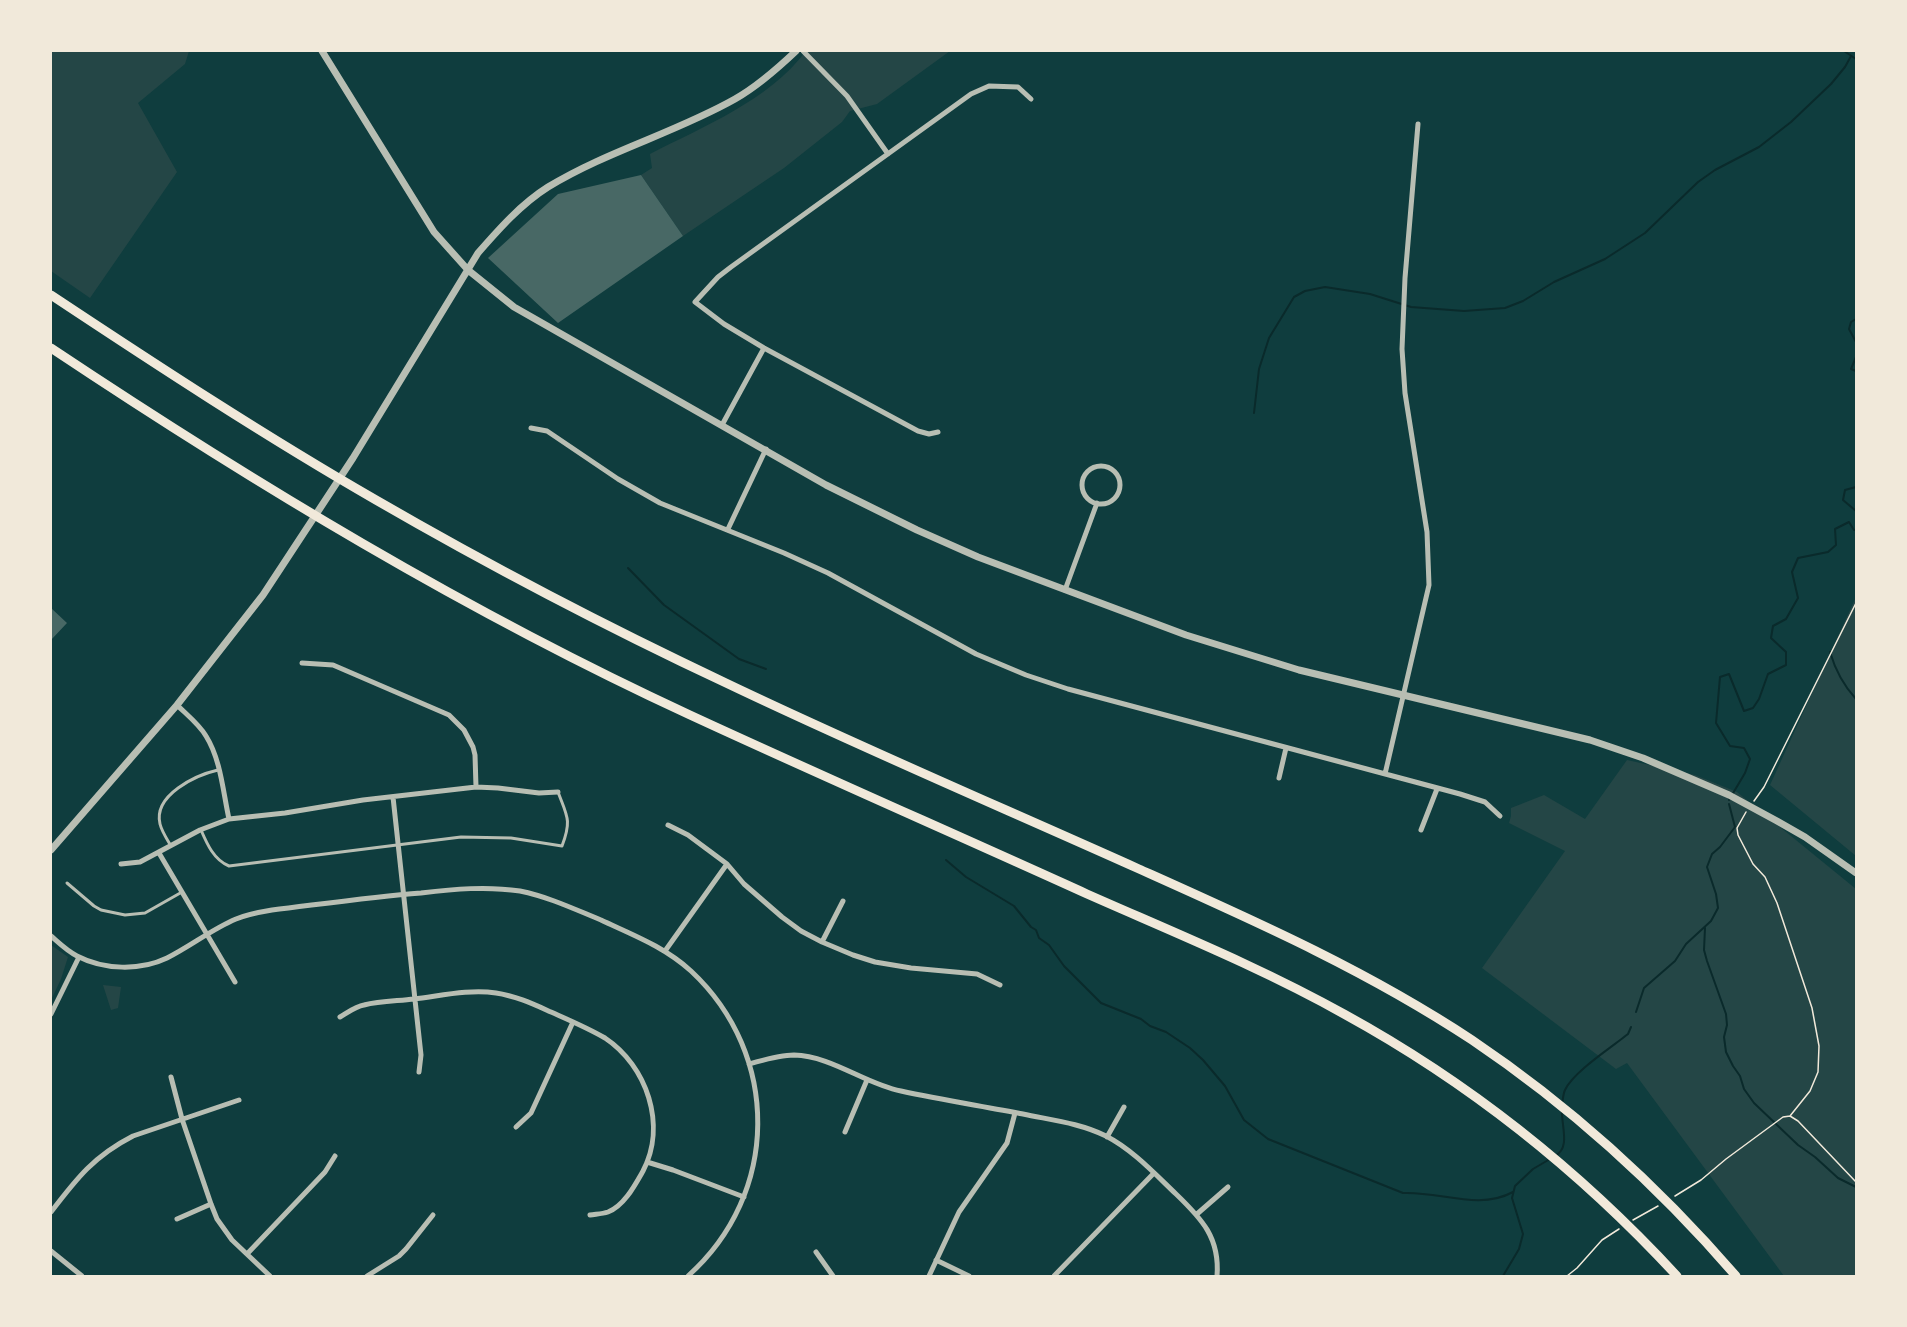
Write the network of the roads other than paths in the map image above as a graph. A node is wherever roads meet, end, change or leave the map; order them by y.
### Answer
1 (322, 51) edge
2 (796, 51) edge
3 (803, 51) edge
4 (1031, 99) dead end
5 (1418, 124) dead end
6 (888, 153) junction
7 (468, 270) junction
8 (51, 295) edge
9 (51, 348) edge
10 (764, 348) junction
11 (722, 425) junction
12 (531, 428) dead end
13 (938, 432) dead end
14 (766, 449) junction
15 (1096, 503) junction
16 (728, 530) junction
17 (1065, 590) junction
18 (302, 663) dead end
19 (1403, 696) junction
20 (177, 705) junction
21 (1287, 748) junction
22 (218, 770) junction
23 (1385, 774) junction
24 (1279, 778) dead end
25 (476, 788) junction
26 (1437, 789) junction
27 (558, 792) joint
28 (393, 797) junction
29 (1500, 816) dead end
30 (229, 819) junction
31 (668, 825) dead end
32 (200, 830) junction
33 (1421, 830) dead end
34 (398, 844) junction
35 (171, 846) junction
36 (51, 850) edge
37 (159, 853) junction
38 (121, 864) dead end
39 (728, 864) junction
40 (1856, 873) edge
41 (67, 883) dead end
42 (182, 892) junction
43 (404, 894) junction
44 (843, 901) dead end
45 (207, 934) junction
46 (51, 936) edge
47 (822, 942) junction
48 (665, 951) junction
49 (79, 957) junction
50 (235, 982) dead end
51 (1000, 985) dead end
52 (416, 999) junction
53 (51, 1014) edge
54 (340, 1017) dead end
55 (573, 1022) junction
56 (749, 1064) junction
57 (419, 1072) dead end
58 (171, 1077) dead end
59 (867, 1080) junction
60 (239, 1100) dead end
61 (1124, 1107) dead end
62 (1015, 1113) junction
63 (182, 1119) junction
64 (516, 1127) dead end
65 (845, 1132) dead end
66 (1107, 1137) junction
67 (335, 1156) dead end
68 (647, 1162) junction
69 (1154, 1173) junction
70 (1228, 1187) dead end
71 (744, 1197) junction
72 (211, 1204) junction
73 (51, 1212) edge
74 (1197, 1214) junction
75 (433, 1215) dead end
76 (590, 1215) dead end
77 (177, 1219) dead end
78 (51, 1251) edge
79 (816, 1252) dead end
80 (247, 1254) junction
81 (936, 1260) junction
82 (82, 1276) edge
83 (270, 1276) edge
84 (367, 1276) edge
85 (688, 1276) edge
86 (833, 1276) edge
87 (929, 1276) edge
88 (969, 1276) edge
89 (1054, 1276) edge
90 (1217, 1276) edge
91 (1677, 1276) edge
92 (1736, 1276) edge

1 - 7 street
2 - 7 street
3 - 6 street
4 - 6 street
5 - 19 street
6 - 10 street
7 - 11 street
7 - 20 street
8 - 92 highway
9 - 91 highway
10 - 11 street
10 - 13 street
11 - 14 street
12 - 16 street
14 - 16 street
14 - 17 street
15 - 15 street
15 - 17 street
16 - 21 street
17 - 19 street
18 - 25 street
19 - 23 street
19 - 40 street
20 - 22 street
20 - 36 street
21 - 23 street
21 - 24 street
22 - 30 street
22 - 35 lane
23 - 26 street
25 - 27 street
25 - 28 street
26 - 29 street
26 - 33 street
27 - 34 lane
28 - 30 street
28 - 34 street
30 - 32 street
31 - 39 street
32 - 34 lane
32 - 35 street
34 - 43 street
35 - 37 street
37 - 38 street
37 - 42 street
39 - 47 street
39 - 48 street
41 - 42 lane
42 - 45 street
43 - 45 street
43 - 48 street
43 - 52 street
44 - 47 street
45 - 49 street
45 - 50 street
46 - 49 street
47 - 51 street
48 - 56 street
49 - 53 street
52 - 54 street
52 - 55 street
52 - 57 street
55 - 64 street
55 - 68 street
56 - 59 street
56 - 71 street
58 - 63 street
59 - 62 street
59 - 65 street
60 - 63 street
61 - 66 street
62 - 66 street
62 - 81 street
63 - 72 street
63 - 73 street
66 - 69 street
67 - 80 street
68 - 71 street
68 - 76 street
69 - 74 street
69 - 89 street
70 - 74 street
71 - 85 street
72 - 77 street
72 - 80 street
74 - 90 street
75 - 84 street
78 - 82 street
79 - 86 street
80 - 83 street
81 - 87 street
81 - 88 street

